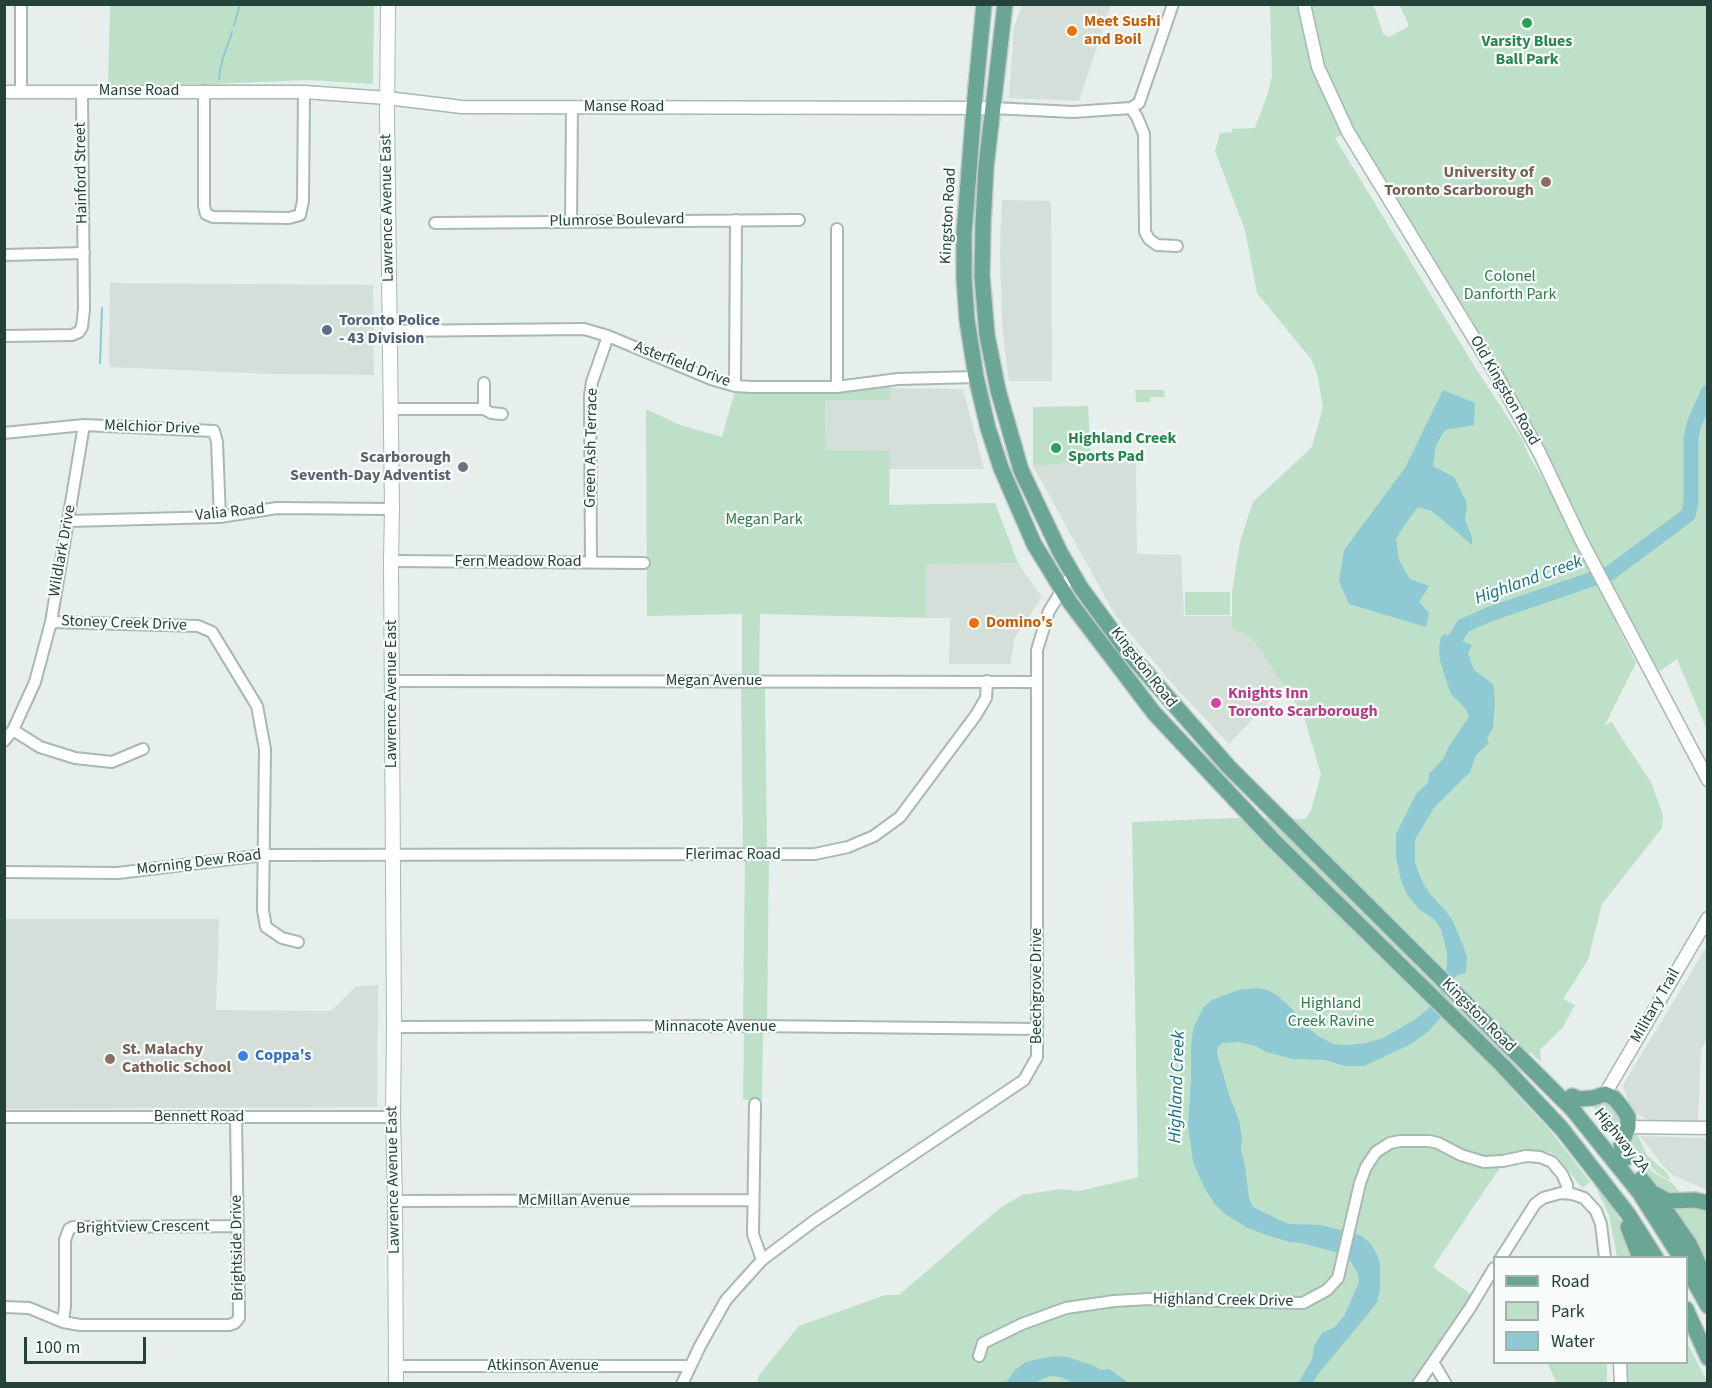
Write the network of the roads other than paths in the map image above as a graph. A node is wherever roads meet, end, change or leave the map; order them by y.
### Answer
1 (21, 4) edge
2 (388, 4) edge
3 (984, 4) edge
4 (1005, 4) edge
5 (1173, 4) edge
6 (1304, 4) edge
7 (204, 91) junction
8 (4, 92) edge
9 (21, 92) junction
10 (82, 92) junction
11 (304, 92) junction
12 (387, 98) junction
13 (572, 107) junction
14 (974, 107) junction
15 (993, 108) junction
16 (1131, 108) junction
17 (736, 220) junction
18 (800, 220) dead end
19 (571, 222) junction
20 (435, 223) dead end
21 (837, 229) dead end
22 (1177, 246) dead end
23 (84, 254) junction
24 (4, 255) edge
25 (390, 332) junction
26 (4, 336) edge
27 (608, 336) junction
28 (975, 377) junction
29 (484, 383) dead end
30 (735, 386) junction
31 (837, 387) junction
32 (390, 409) junction
33 (484, 409) junction
34 (502, 414) dead end
35 (84, 425) junction
36 (4, 433) edge
37 (392, 509) junction
38 (220, 517) junction
39 (69, 521) junction
40 (391, 561) junction
41 (591, 562) junction
42 (644, 563) dead end
43 (1072, 574) junction
44 (1062, 590) junction
45 (51, 622) junction
46 (392, 681) junction
47 (987, 681) junction
48 (1037, 682) junction
49 (13, 730) junction
50 (4, 741) edge
51 (143, 749) dead end
52 (1707, 780) edge
53 (264, 855) junction
54 (393, 855) junction
55 (4, 872) edge
56 (1707, 918) edge
57 (298, 942) dead end
58 (394, 1027) junction
59 (1037, 1029) junction
60 (1520, 1056) junction
61 (1605, 1094) junction
62 (1572, 1096) junction
63 (756, 1104) dead end
64 (236, 1117) junction
65 (393, 1117) junction
66 (4, 1118) edge
67 (1628, 1127) junction
68 (1707, 1128) edge
69 (1626, 1158) junction
70 (1650, 1190) junction
71 (1567, 1193) junction
72 (752, 1200) junction
73 (395, 1201) junction
74 (1618, 1202) junction
75 (1707, 1203) edge
76 (237, 1226) junction
77 (1502, 1256) edge
78 (1605, 1256) edge
79 (1640, 1256) edge
80 (1655, 1256) edge
81 (1680, 1256) edge
82 (762, 1260) junction
83 (1493, 1270) edge
84 (1688, 1272) edge
85 (1707, 1285) edge
86 (1707, 1306) edge
87 (4, 1307) edge
88 (1688, 1314) edge
89 (63, 1322) junction
90 (1688, 1328) edge
91 (979, 1356) dead end
92 (1707, 1357) edge
93 (1433, 1362) junction
94 (1620, 1364) edge
95 (397, 1366) junction
96 (690, 1366) junction
97 (396, 1383) edge
98 (682, 1383) edge
99 (1418, 1383) edge
100 (1446, 1383) edge
101 (1622, 1383) edge

1 - 9 street
2 - 12 main road, Lawrence Avenue East
3 - 14 main road, Kingston Road
4 - 15 main road, Kingston Road
5 - 16 street
6 - 52 street, Old Kingston Road
7 - 10 street, Manse Road
7 - 11 street, Manse Road
7 - 11 street
8 - 9 street, Manse Road
9 - 10 street, Manse Road
10 - 23 street, Hainford Street
11 - 12 street, Manse Road
12 - 13 street, Manse Road
12 - 25 main road, Lawrence Avenue East
13 - 14 street, Manse Road
13 - 19 street
14 - 15 street, Manse Road
14 - 28 main road, Kingston Road
15 - 16 street, Manse Road
15 - 43 main road, Kingston Road
16 - 22 street
17 - 18 street, Plumrose Boulevard
17 - 19 street, Plumrose Boulevard
17 - 30 street
19 - 20 street, Plumrose Boulevard
21 - 31 street
23 - 24 street
23 - 26 street, Hainford Street
25 - 27 street, Asterfield Drive
25 - 32 main road, Lawrence Avenue East
27 - 30 street, Asterfield Drive
27 - 41 street, Green Ash Terrace
28 - 31 street, Asterfield Drive
28 - 44 main road, Kingston Road
29 - 33 street
30 - 31 street, Asterfield Drive
32 - 33 street
32 - 37 main road, Lawrence Avenue East
33 - 34 street
35 - 36 street, Melchior Drive
35 - 38 street, Melchior Drive
35 - 39 street, Wildlark Drive
37 - 38 street, Valia Road
37 - 40 main road, Lawrence Avenue East
38 - 39 street, Valia Road
39 - 45 street, Wildlark Drive
40 - 41 street, Fern Meadow Road
40 - 46 main road, Lawrence Avenue East
41 - 42 street, Fern Meadow Road
43 - 44 street, Beechgrove Drive
43 - 60 main road, Kingston Road
44 - 48 street, Beechgrove Drive
44 - 74 main road, Kingston Road
45 - 49 street, Wildlark Drive
45 - 53 street, Stoney Creek Drive
46 - 47 street, Megan Avenue
46 - 54 main road, Lawrence Avenue East
47 - 48 street, Megan Avenue
47 - 54 street, Flerimac Road
48 - 59 street, Beechgrove Drive
49 - 50 street, Wildlark Drive
49 - 51 street
53 - 54 street, Morning Dew Road
53 - 55 street, Morning Dew Road
53 - 57 street, Stoney Creek Drive
54 - 58 main road, Lawrence Avenue East
56 - 61 street, Military Trail
58 - 59 street, Minnacote Avenue
58 - 65 main road, Lawrence Avenue East
59 - 82 street, Beechgrove Drive
60 - 62 main road
60 - 81 main road, Highway 2A
61 - 62 main road
61 - 67 main road
62 - 69 main road
63 - 72 street
64 - 65 street, Bennett Road
64 - 66 street, Bennett Road
64 - 76 street, Brightside Drive
65 - 73 main road, Lawrence Avenue East
67 - 68 street
67 - 69 main road
69 - 70 main road
70 - 75 main road
70 - 85 main road
71 - 77 street
71 - 78 street
71 - 91 street, Highland Creek Drive
72 - 73 street, McMillan Avenue
72 - 82 street
73 - 95 main road, Lawrence Avenue East
74 - 79 main road
74 - 80 main road
76 - 89 street, Brightview Crescent
76 - 89 street, Brightside Drive
82 - 96 street, Beechgrove Drive
83 - 93 street
84 - 86 main road
87 - 89 street, Brightside Drive
88 - 92 main road
90 - 92 main road
93 - 99 street
93 - 100 street
94 - 101 street
95 - 96 street, Atkinson Avenue
95 - 97 main road, Lawrence Avenue East
96 - 98 street, Beechgrove Drive

